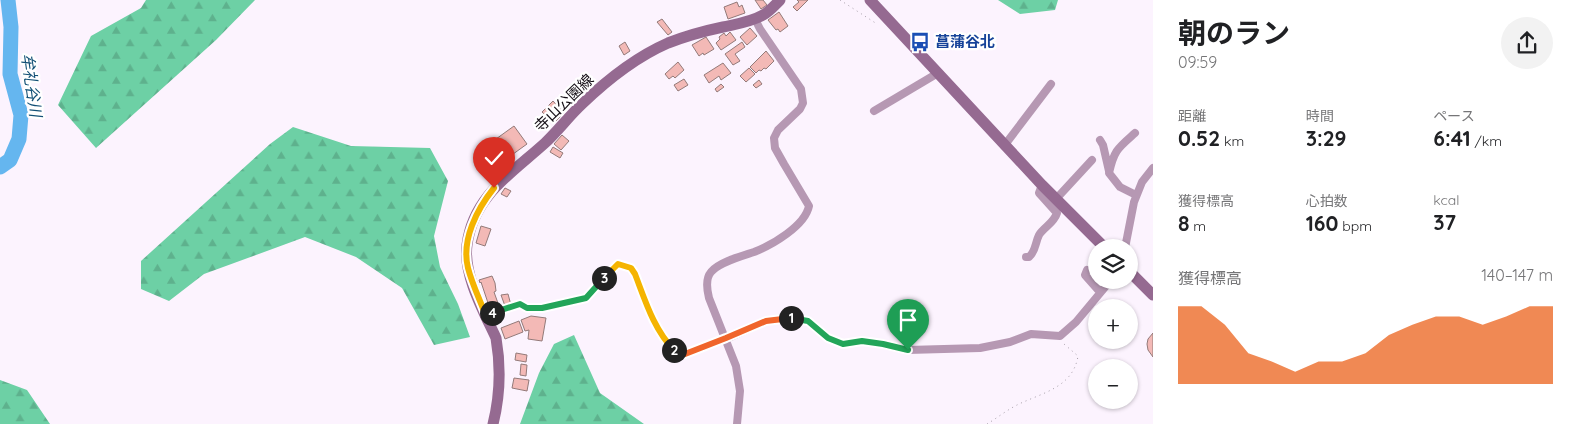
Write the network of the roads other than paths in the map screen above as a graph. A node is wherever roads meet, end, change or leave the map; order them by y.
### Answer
1 (780, 0) edge
2 (870, 0) edge
3 (755, 19) junction
4 (938, 74) junction
5 (1050, 84) dead end
6 (874, 111) dead end
7 (1135, 133) dead end
8 (1100, 140) dead end
9 (1004, 146) junction
10 (1092, 160) dead end
11 (1153, 168) edge
12 (1109, 173) junction
13 (1042, 185) junction
14 (1136, 195) junction
15 (1056, 199) junction
16 (1096, 239) edge
17 (1128, 239) edge
18 (1026, 257) dead end
19 (1087, 270) dead end
20 (1138, 280) edge
21 (1103, 289) edge
22 (1100, 292) junction
23 (1153, 295) edge
24 (726, 338) junction
25 (493, 424) edge
26 (737, 424) edge

1 - 3 main road, 寺山公園線
2 - 4 main road
3 - 24 street
3 - 25 main road, 寺山公園線
4 - 6 street
4 - 9 main road
5 - 9 street
7 - 12 street
8 - 12 street
9 - 13 main road
10 - 15 street
11 - 14 street
12 - 14 street
13 - 15 main road
13 - 18 street
14 - 17 street
15 - 16 main road
19 - 22 street
20 - 23 main road
21 - 22 street
22 - 24 street
24 - 26 street

